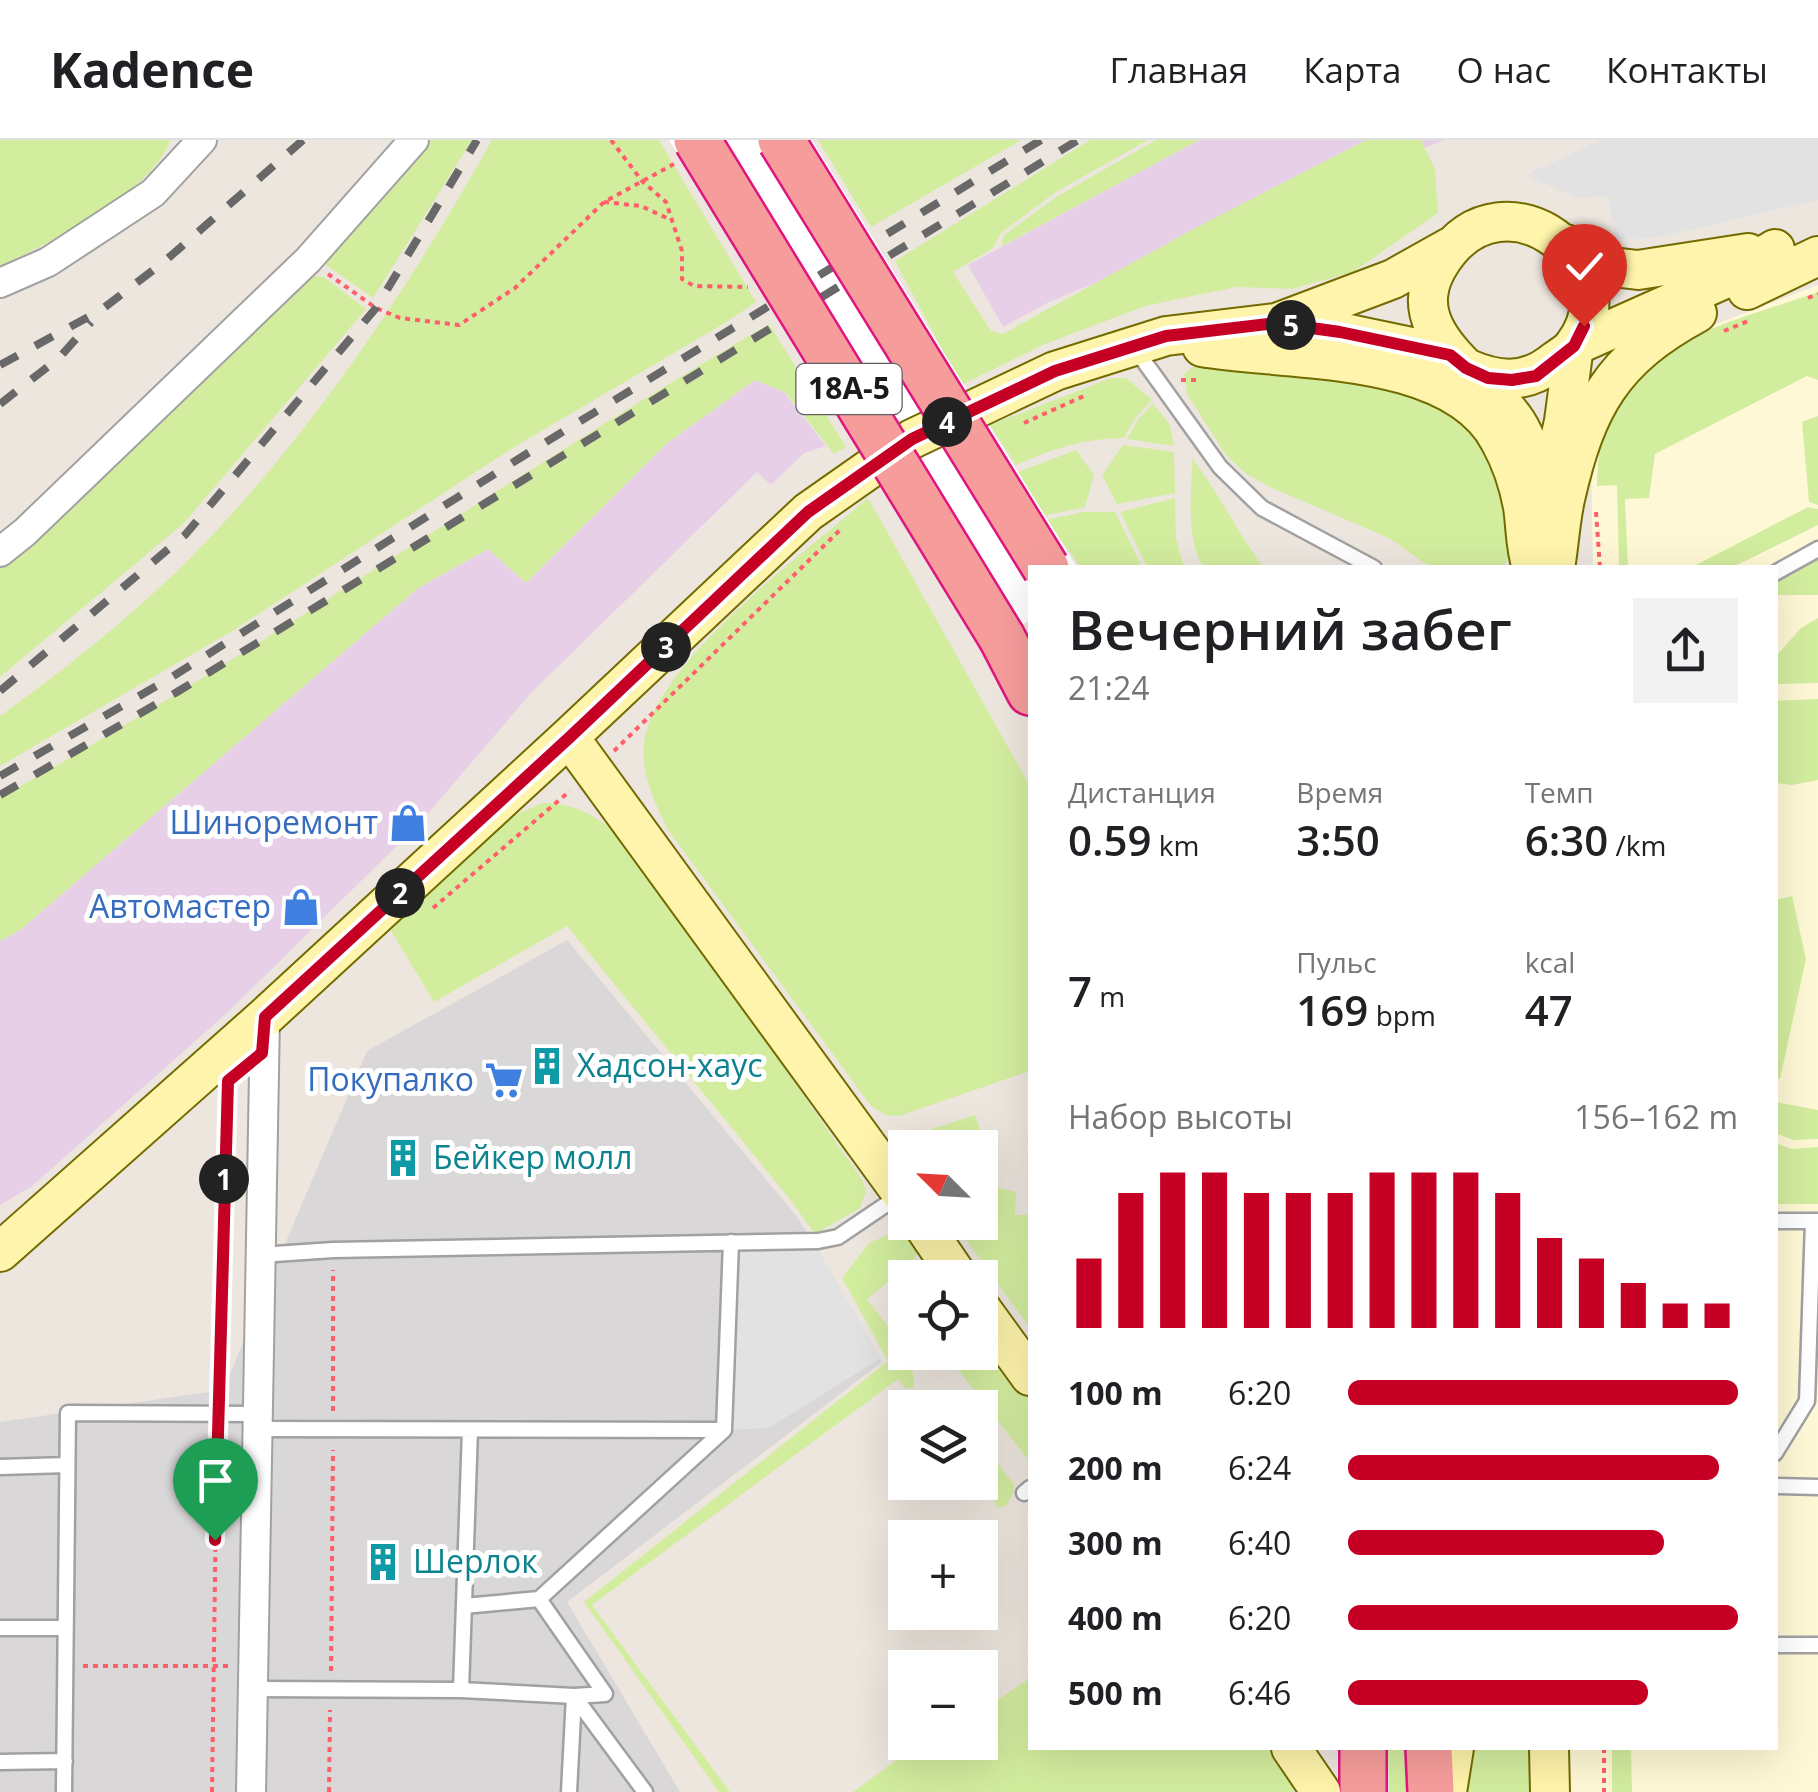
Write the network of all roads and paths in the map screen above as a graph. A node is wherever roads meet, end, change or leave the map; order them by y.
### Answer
1 (202, 140) edge
2 (414, 140) edge
3 (781, 140) edge
4 (692, 148) edge
5 (604, 202) junction
6 (672, 220) dead end
7 (1818, 234) edge
8 (1561, 241) junction
9 (1450, 246) junction
10 (1775, 249) junction
11 (1818, 256) edge
12 (308, 260) junction
13 (0, 284) edge
14 (1818, 294) edge
15 (1801, 300) dead end
16 (1750, 321) dead end
17 (1276, 323) junction
18 (1716, 334) dead end
19 (1149, 341) junction
20 (1574, 346) junction
21 (1458, 361) junction
22 (1156, 380) junction
23 (1211, 380) dead end
24 (1090, 394) dead end
25 (1018, 425) dead end
26 (1545, 502) junction
27 (1596, 511) dead end
28 (843, 527) dead end
29 (1818, 549) edge
30 (0, 552) edge
31 (1044, 565) edge
32 (1368, 565) edge
33 (1531, 565) edge
34 (1545, 565) edge
35 (1554, 565) edge
36 (1600, 565) edge
37 (1778, 571) edge
38 (1028, 688) edge
39 (570, 737) junction
40 (596, 769) junction
41 (429, 911) dead end
42 (263, 1035) junction
43 (888, 1176) edge
44 (888, 1214) edge
45 (1778, 1221) edge
46 (1815, 1221) edge
47 (731, 1242) junction
48 (333, 1250) junction
49 (0, 1252) edge
50 (259, 1255) junction
51 (998, 1331) edge
52 (1026, 1369) edge
53 (1812, 1402) edge
54 (217, 1414) junction
55 (256, 1421) junction
56 (333, 1429) junction
57 (470, 1430) junction
58 (724, 1430) junction
59 (1778, 1449) edge
60 (68, 1465) junction
61 (0, 1467) edge
62 (1778, 1486) edge
63 (1818, 1487) edge
64 (539, 1599) junction
65 (464, 1606) junction
66 (0, 1628) edge
67 (66, 1628) junction
68 (1778, 1645) edge
69 (1818, 1645) edge
70 (66, 1666) junction
71 (214, 1667) junction
72 (253, 1678) junction
73 (330, 1690) junction
74 (461, 1690) junction
75 (574, 1696) junction
76 (1292, 1750) edge
77 (1363, 1750) edge
78 (1430, 1750) edge
79 (1454, 1750) edge
80 (1549, 1750) edge
81 (1604, 1750) edge
82 (0, 1762) edge
83 (64, 1762) junction
84 (1317, 1789) edge
85 (64, 1792) edge
86 (212, 1792) edge
87 (252, 1792) edge
88 (329, 1792) edge
89 (569, 1792) edge
90 (645, 1792) edge
91 (1363, 1792) edge
92 (1431, 1792) edge
93 (1447, 1792) edge
94 (1550, 1792) edge
95 (1604, 1792) edge

1 - 13 street
2 - 12 street
3 - 31 highway, 18А-5, bridge
4 - 5 path
4 - 38 highway, 18А-5, bridge
5 - 6 path
5 - 12 path
7 - 10 main road
8 - 9 main road
8 - 10 main road
8 - 20 main road
9 - 17 main road
9 - 21 main road
10 - 20 main road
11 - 35 main road
12 - 30 street
14 - 15 path
16 - 18 path
17 - 19 main road
17 - 21 main road
19 - 22 lane
19 - 33 main road
19 - 39 main road
20 - 21 main road
20 - 26 main road
21 - 26 main road
22 - 23 path
22 - 32 lane
24 - 25 path
26 - 34 main road
27 - 36 path
28 - 40 path
29 - 37 lane
39 - 40 main road
39 - 42 main road
40 - 41 path
40 - 43 main road
42 - 49 main road
42 - 50 street
42 - 54 path
44 - 47 lane
45 - 46 lane
46 - 53 lane
47 - 48 lane
47 - 58 lane
48 - 50 lane
48 - 56 path
50 - 55 street
51 - 52 main road
53 - 59 lane
54 - 55 lane
54 - 60 lane
54 - 71 path
55 - 56 lane
55 - 72 street
56 - 57 lane
56 - 73 path
57 - 58 lane
57 - 65 lane
58 - 64 lane
60 - 61 lane
60 - 67 lane
62 - 63 lane
64 - 65 lane
64 - 75 lane
65 - 74 lane
66 - 67 lane
67 - 70 lane
68 - 69 lane
70 - 71 path
70 - 83 lane
71 - 72 path
71 - 86 path
72 - 73 lane
72 - 87 street
73 - 74 lane
73 - 88 path
74 - 75 lane
75 - 89 lane
75 - 90 lane
76 - 84 main road
77 - 91 highway
78 - 92 highway
79 - 93 main road
80 - 94 main road
81 - 95 path
82 - 83 lane
83 - 85 lane

